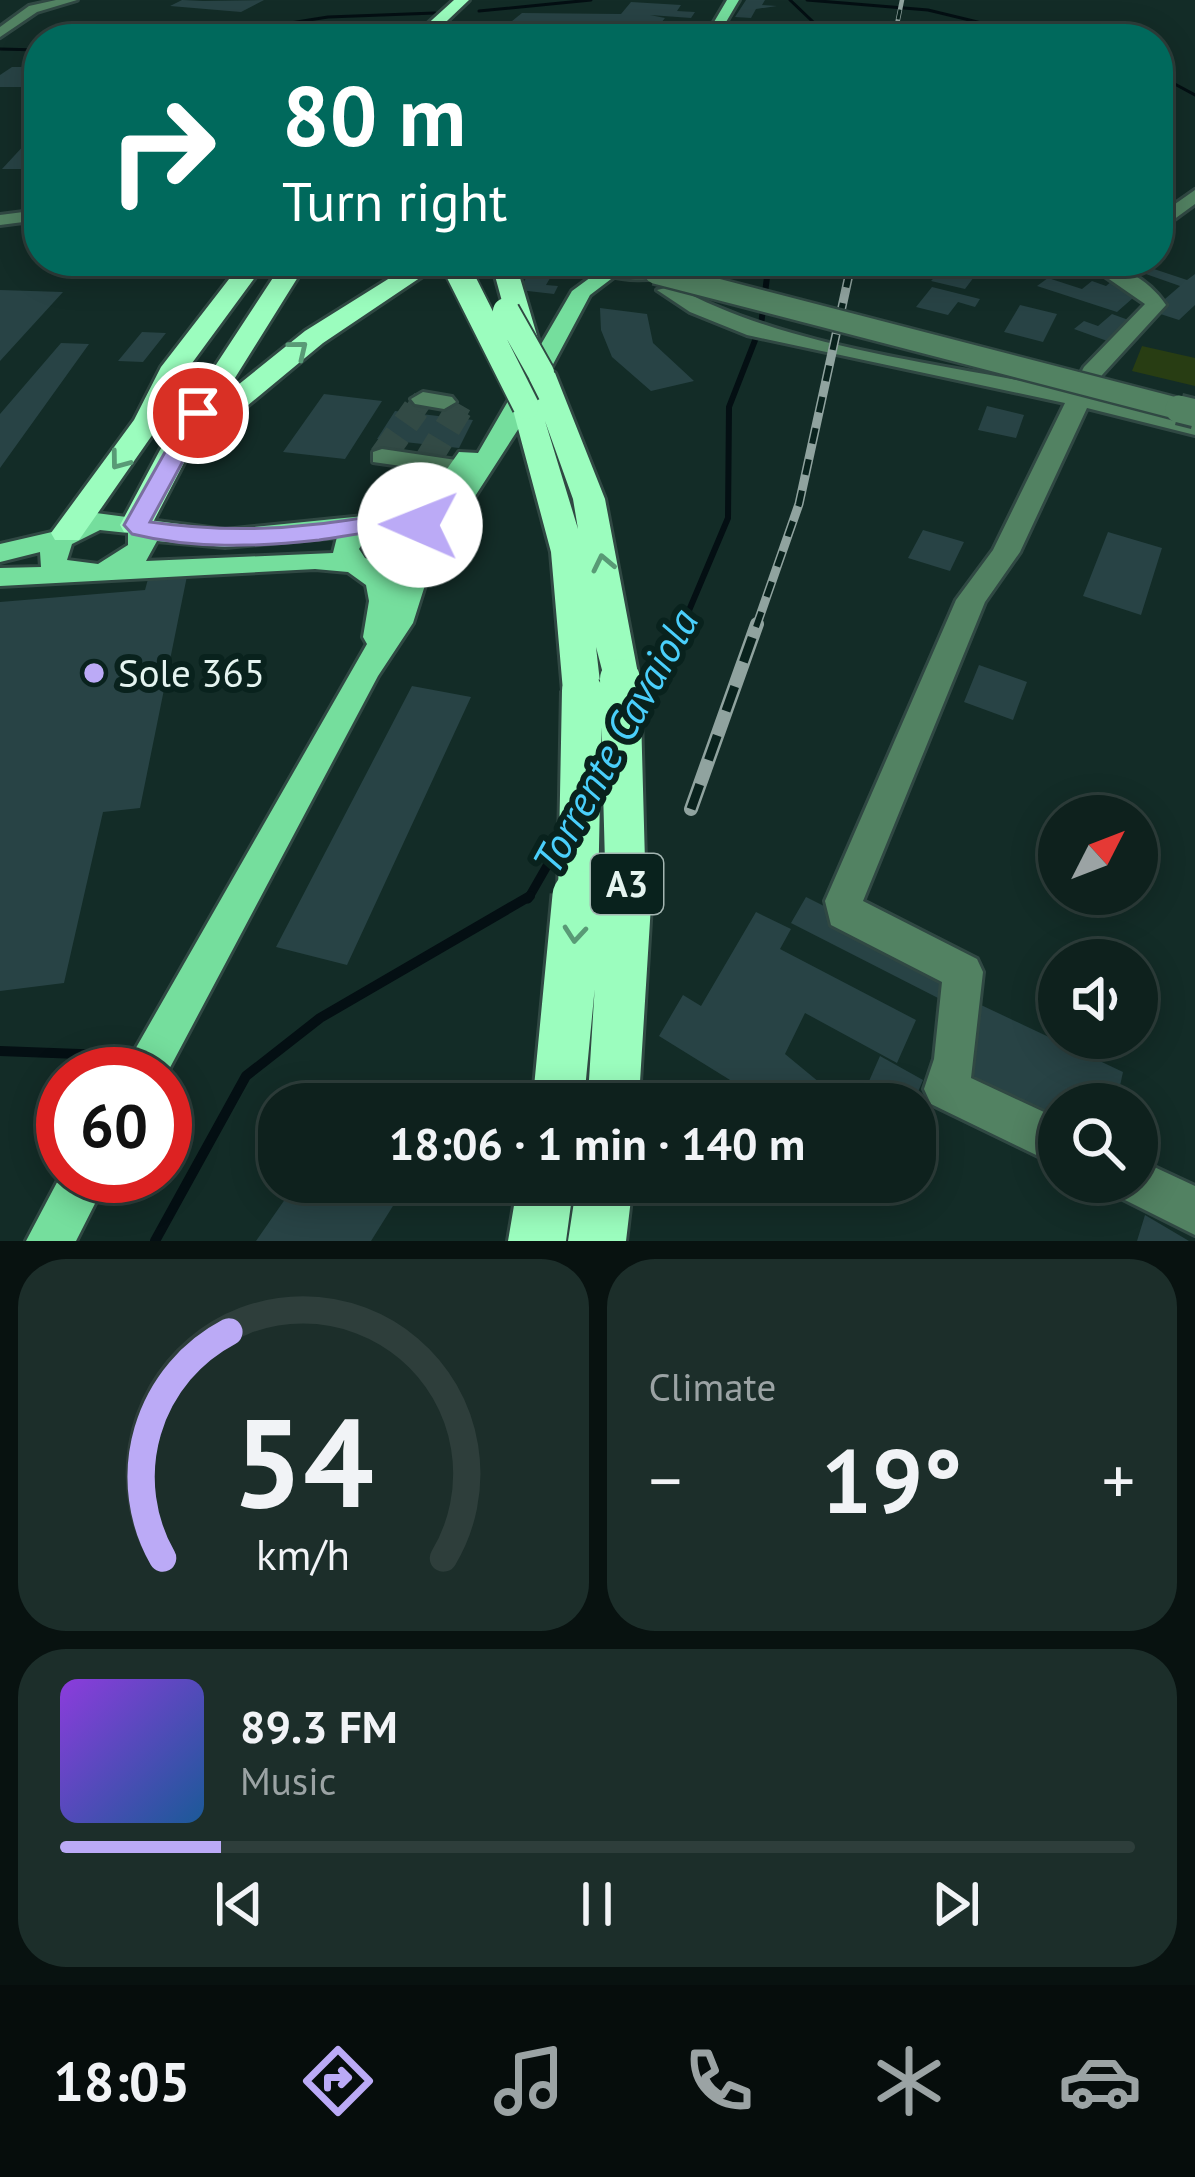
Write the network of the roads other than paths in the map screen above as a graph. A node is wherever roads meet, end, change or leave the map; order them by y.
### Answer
1 (71, 0) edge
2 (463, 0) edge
3 (436, 24) edge
4 (445, 24) edge
5 (0, 33) edge
6 (244, 276) edge
7 (264, 276) edge
8 (286, 276) edge
9 (411, 276) edge
10 (443, 276) edge
11 (461, 276) edge
12 (487, 276) edge
13 (507, 276) edge
14 (577, 276) edge
15 (602, 276) edge
16 (642, 276) edge
17 (1123, 276) edge
18 (661, 282) junction
19 (528, 349) junction
20 (517, 384) junction
21 (1078, 397) junction
22 (1195, 413) edge
23 (148, 422) junction
24 (1195, 428) edge
25 (176, 450) junction
26 (382, 457) dead end
27 (449, 474) junction
28 (374, 522) junction
29 (138, 527) junction
30 (64, 536) junction
31 (424, 552) junction
32 (0, 553) edge
33 (355, 564) junction
34 (92, 573) junction
35 (0, 577) edge
36 (365, 671) junction
37 (601, 685) junction
38 (158, 1047) edge
39 (560, 1083) edge
40 (615, 1083) edge
41 (1038, 1133) edge
42 (1158, 1192) edge
43 (71, 1203) edge
44 (543, 1203) edge
45 (602, 1203) edge
46 (1195, 1211) edge
47 (50, 1241) edge
48 (537, 1241) edge
49 (597, 1241) edge

1 - 5 street
2 - 3 highway
2 - 4 highway
6 - 23 highway
7 - 23 highway
8 - 25 highway
25 -> 9 highway
10 - 20 highway, bridge
11 - 20 highway, A3, bridge
12 - 19 highway, A3, bridge
13 - 19 highway, A3, bridge
14 - 27 main road
15 - 31 main road
16 - 18 street
17 - 21 street
18 - 21 street
18 - 22 street, bridge
37 -> 19 highway, A3, bridge
20 - 37 highway, A3, bridge
21 - 24 street
21 - 41 street
23 -> 30 highway
25 - 29 highway
26 - 27 street
27 - 28 main road
28 - 29 main road
28 - 31 main road
28 - 33 main road
29 - 30 main road
29 - 34 main road
30 - 32 main road
30 - 34 main road
31 - 33 main road
31 - 36 main road
33 - 34 main road
33 - 36 main road
34 - 35 main road
36 - 38 main road
37 -> 39 highway, A3, bridge
37 - 40 highway, A3, bridge
42 - 46 street
43 - 47 main road
44 - 48 highway
45 - 49 highway

